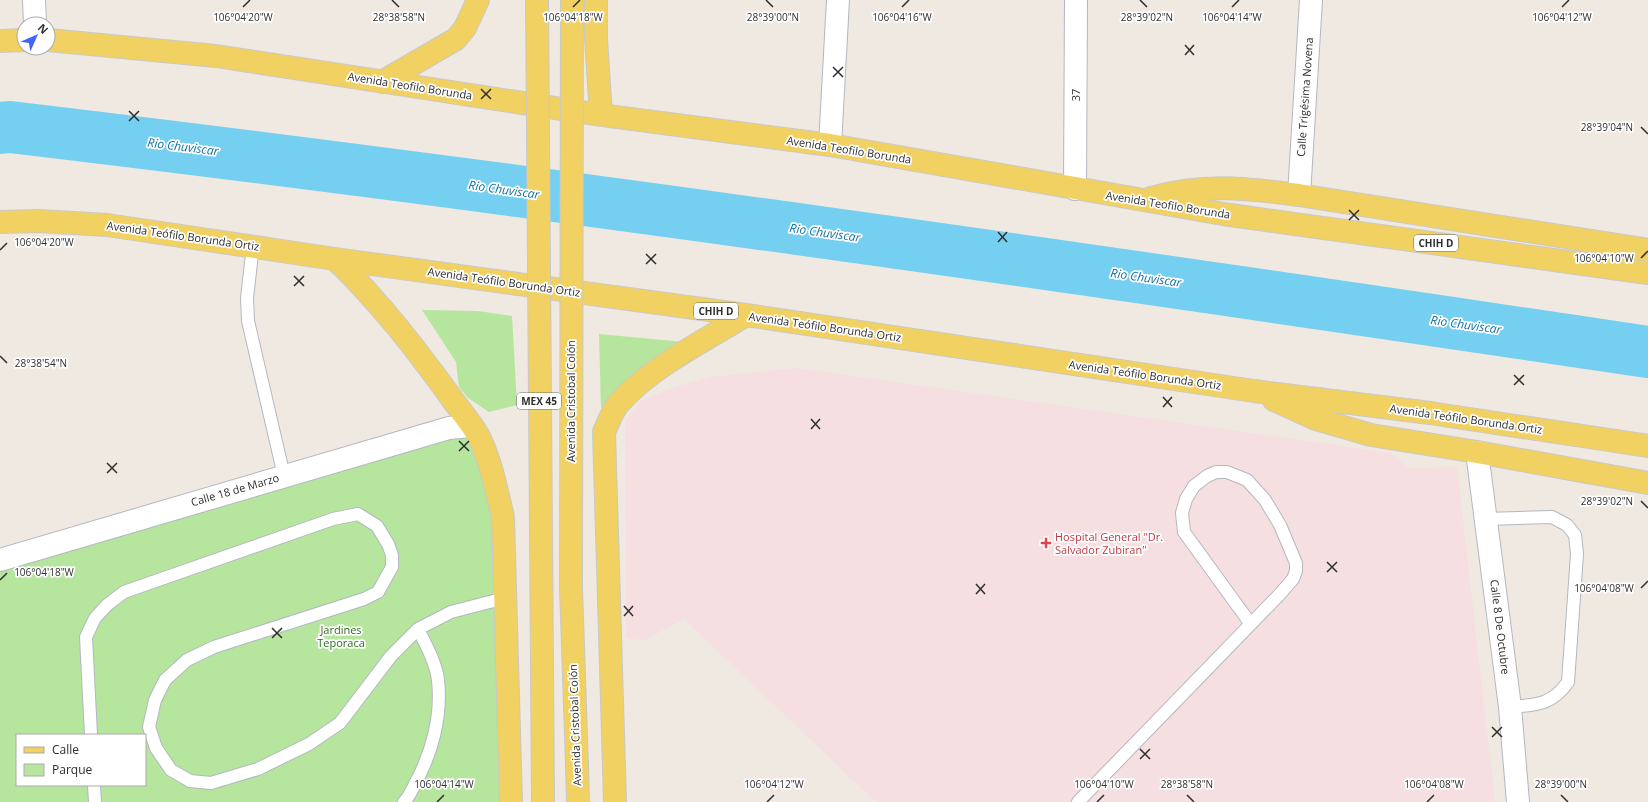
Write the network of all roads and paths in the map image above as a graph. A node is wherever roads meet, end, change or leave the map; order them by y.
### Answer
1 (34, 0) edge
2 (478, 0) edge
3 (537, 0) edge
4 (572, 0) edge
5 (596, 0) edge
6 (838, 0) edge
7 (1076, 0) edge
8 (1311, 0) edge
9 (35, 16) edge
10 (16, 40) edge
11 (0, 41) edge
12 (56, 41) edge
13 (382, 82) junction
14 (600, 115) junction
15 (830, 145) junction
16 (1075, 189) junction
17 (1299, 194) junction
18 (1143, 200) junction
19 (0, 222) edge
20 (253, 246) junction
21 (1648, 250) edge
22 (335, 259) junction
23 (1648, 273) edge
24 (746, 315) junction
25 (1254, 391) junction
26 (471, 426) junction
27 (1648, 446) edge
28 (1477, 452) junction
29 (284, 476) junction
30 (1648, 482) edge
31 (1486, 519) junction
32 (0, 560) edge
33 (505, 598) junction
34 (1250, 624) junction
35 (418, 629) junction
36 (1510, 707) junction
37 (91, 734) edge
38 (94, 786) edge
39 (95, 802) edge
40 (404, 802) edge
41 (511, 802) edge
42 (542, 802) edge
43 (578, 802) edge
44 (615, 802) edge
45 (1078, 802) edge
46 (1518, 802) edge

1 - 9 street
2 - 13 main road
3 - 42 main road, MEX 45, bridge
4 - 43 main road, Avenida Cristobal Colón / MEX 45, bridge
5 - 14 main road
6 - 15 street
7 - 16 street, 37
8 - 17 street, Calle Trigésima Novena
10 - 11 main road
12 - 13 main road, Avenida Teofilo Borunda / CHIH D
13 - 14 main road, Avenida Teofilo Borunda / CHIH D
14 - 15 main road, Avenida Teofilo Borunda / CHIH D
15 - 16 main road, Avenida Teofilo Borunda / CHIH D
16 - 18 main road, Avenida Teofilo Borunda / CHIH D
17 - 18 main road
17 - 21 main road
18 - 23 main road, Avenida Teofilo Borunda / CHIH D
19 - 20 main road, Avenida Teófilo Borunda Ortiz / CHIH D
20 - 22 main road, Avenida Teófilo Borunda Ortiz / CHIH D
20 - 29 lane
22 - 24 main road, Avenida Teófilo Borunda Ortiz / CHIH D
22 - 26 main road
24 - 25 main road, Avenida Teófilo Borunda Ortiz / CHIH D
24 - 44 main road
25 - 27 main road, Avenida Teófilo Borunda Ortiz / CHIH D
25 - 28 main road
26 - 29 street, Calle 18 de Marzo
26 - 33 main road
28 - 30 main road
28 - 31 street, Calle 8 De Octubre
29 - 32 street, Calle 18 de Marzo
31 - 36 street, Calle 8 De Octubre
31 - 36 lane
33 - 35 lane
33 - 41 main road
34 - 34 lane
34 - 45 lane
35 - 37 lane
35 - 40 lane
36 - 46 street, Calle 8 De Octubre
38 - 39 lane

